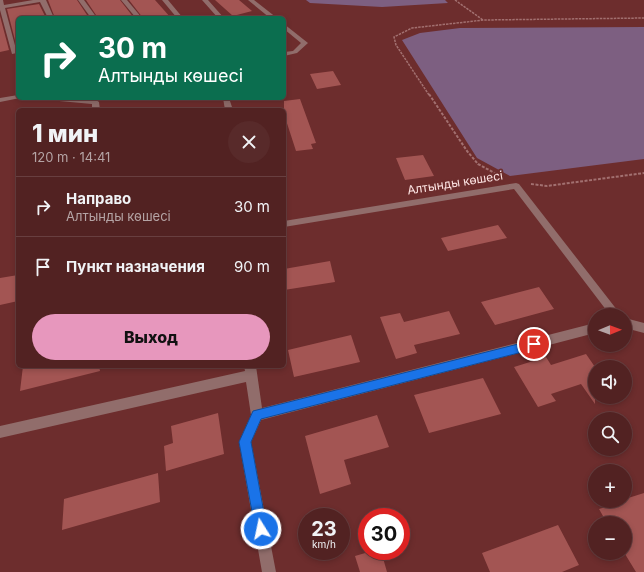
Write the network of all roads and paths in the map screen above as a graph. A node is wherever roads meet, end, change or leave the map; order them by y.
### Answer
1 (0, 0) edge
2 (42, 0) edge
3 (81, 0) edge
4 (124, 0) edge
5 (165, 0) edge
6 (205, 0) edge
7 (252, 0) edge
8 (455, 0) edge
9 (2, 7) edge
10 (50, 16) edge
11 (93, 16) edge
12 (137, 16) edge
13 (178, 16) edge
14 (219, 16) edge
15 (272, 16) edge
16 (644, 18) edge
17 (484, 20) junction
18 (286, 28) edge
19 (14, 53) dead end
20 (286, 54) edge
21 (16, 97) edge
22 (0, 100) edge
23 (72, 100) edge
24 (96, 108) edge
25 (644, 173) edge
26 (506, 178) dead end
27 (525, 183) dead end
28 (286, 224) edge
29 (611, 308) edge
30 (632, 325) edge
31 (644, 328) edge
32 (588, 330) edge
33 (251, 371) edge
34 (257, 415) junction
35 (0, 432) edge
36 (269, 572) edge

1 - 9 street
2 - 9 street
2 - 10 street
3 - 11 street
4 - 12 street
5 - 13 street
6 - 14 street
7 - 15 street
8 - 17 path
9 - 19 street
16 - 17 path
17 - 26 path
18 - 20 street
21 - 22 street
23 - 24 street
25 - 27 path
28 - 29 street, Алтынды көшесі
30 - 31 street
32 - 34 street
33 - 34 street
33 - 35 street
34 - 36 street

